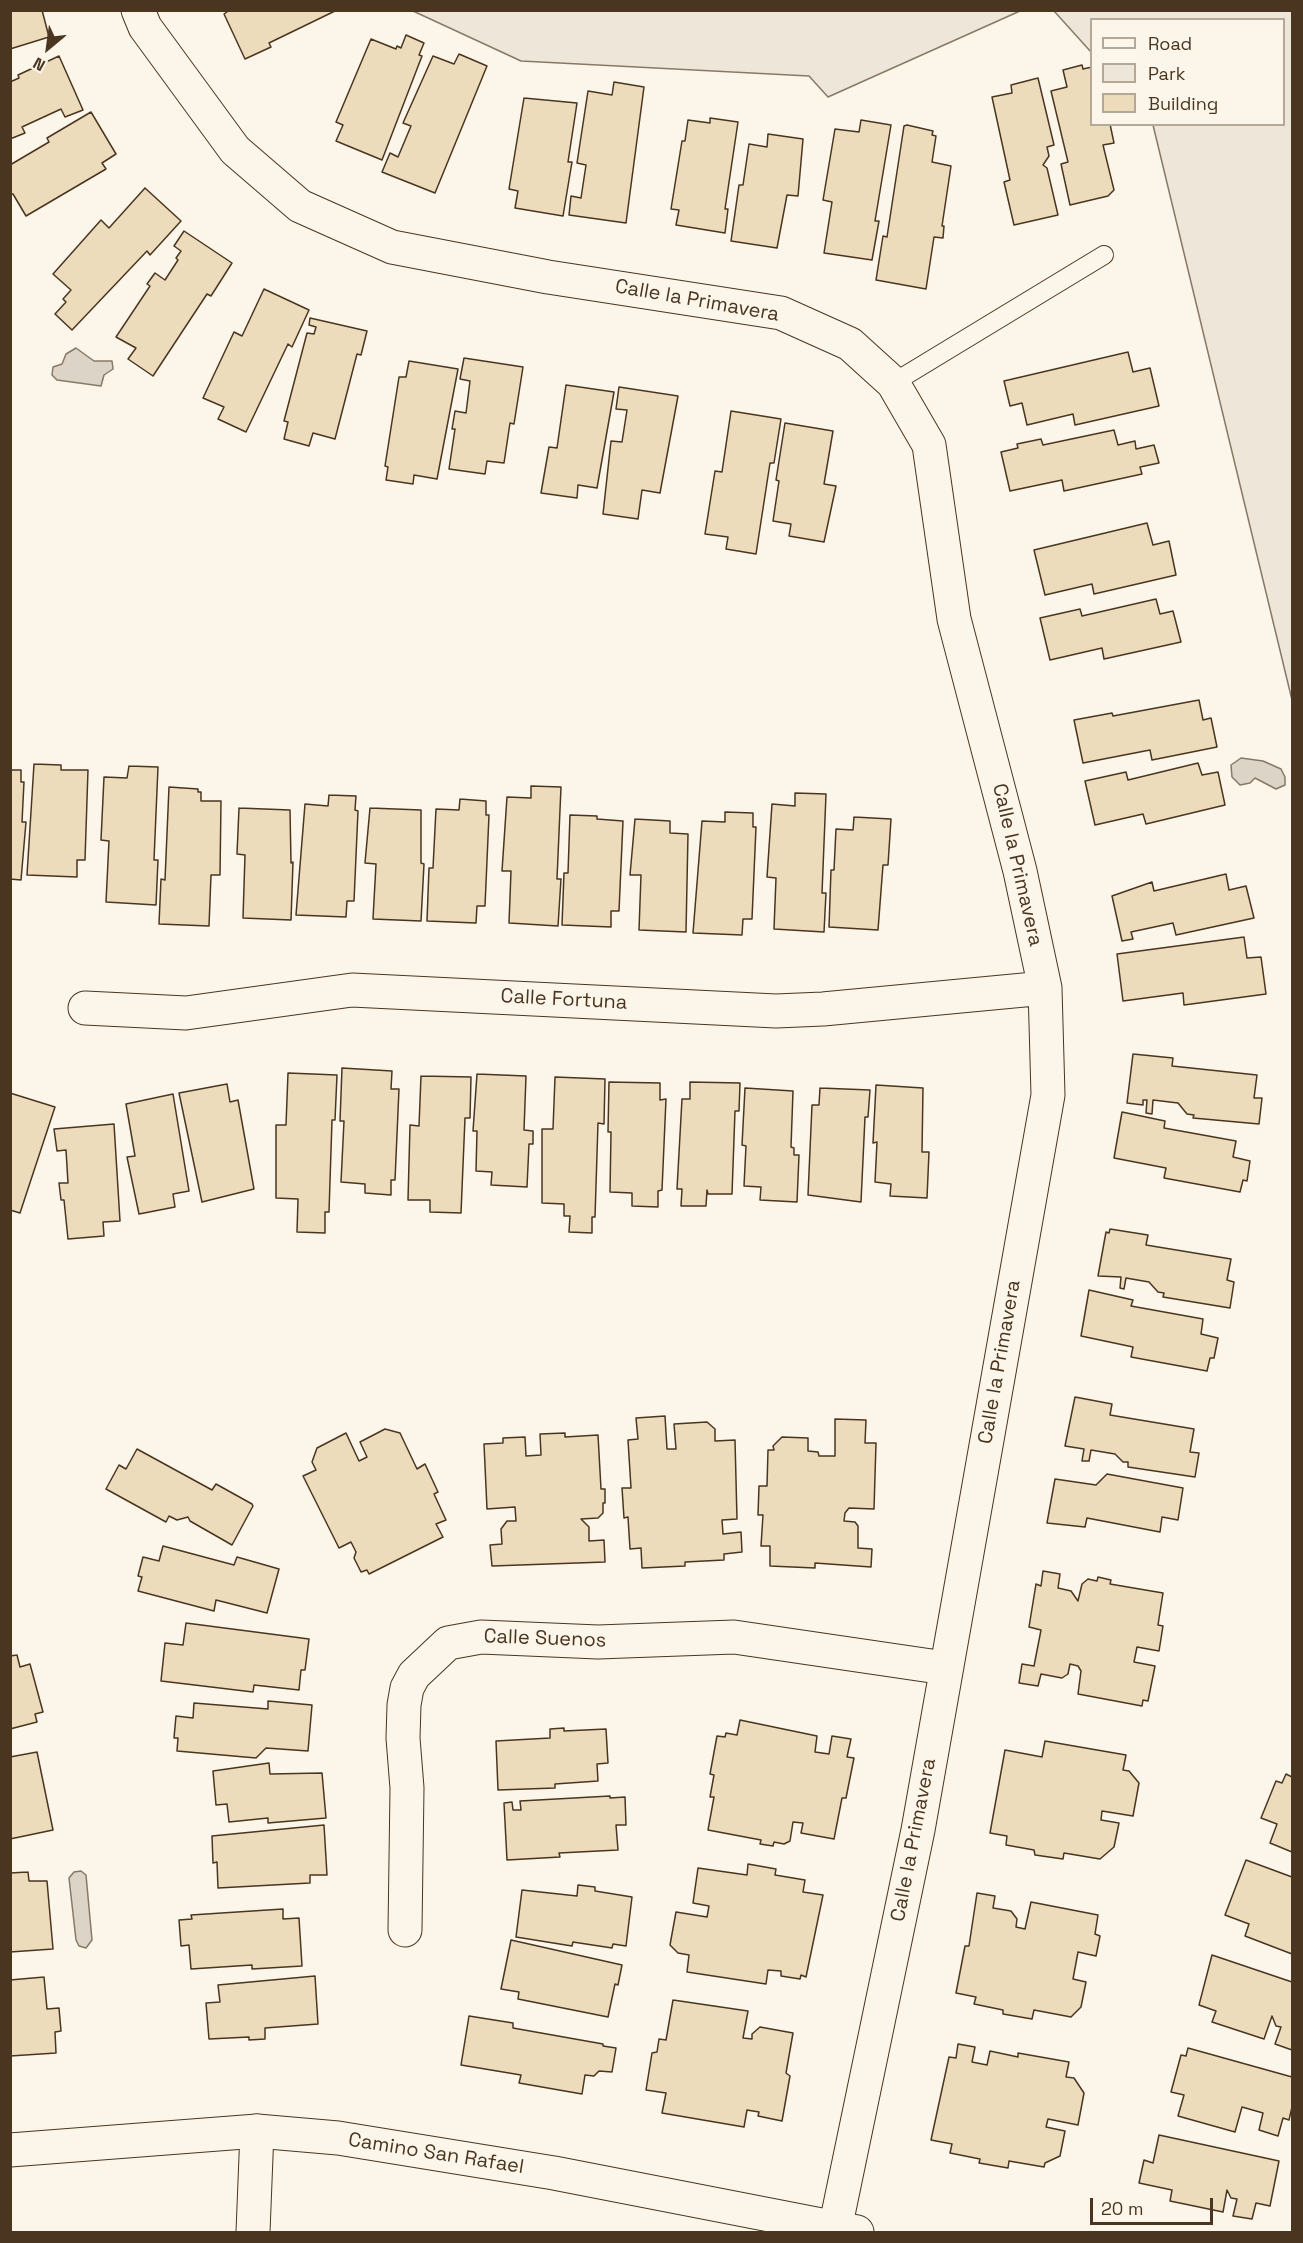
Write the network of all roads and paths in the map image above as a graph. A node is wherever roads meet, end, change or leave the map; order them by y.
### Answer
1 (138, 10) edge
2 (1104, 255) dead end
3 (893, 383) junction
4 (1045, 988) junction
5 (85, 1008) dead end
6 (945, 1668) junction
7 (405, 1930) dead end
8 (257, 2131) junction
9 (10, 2150) edge
10 (846, 2230) edge
11 (253, 2232) edge

1 - 3 street, Calle la Primavera
2 - 3 lane
3 - 4 street, Calle la Primavera
4 - 5 street, Calle Fortuna
4 - 6 street, Calle la Primavera
6 - 7 street, Calle Suenos
6 - 10 street, Calle la Primavera
8 - 9 street, Camino San Rafael
8 - 10 street, Camino San Rafael
8 - 11 street

